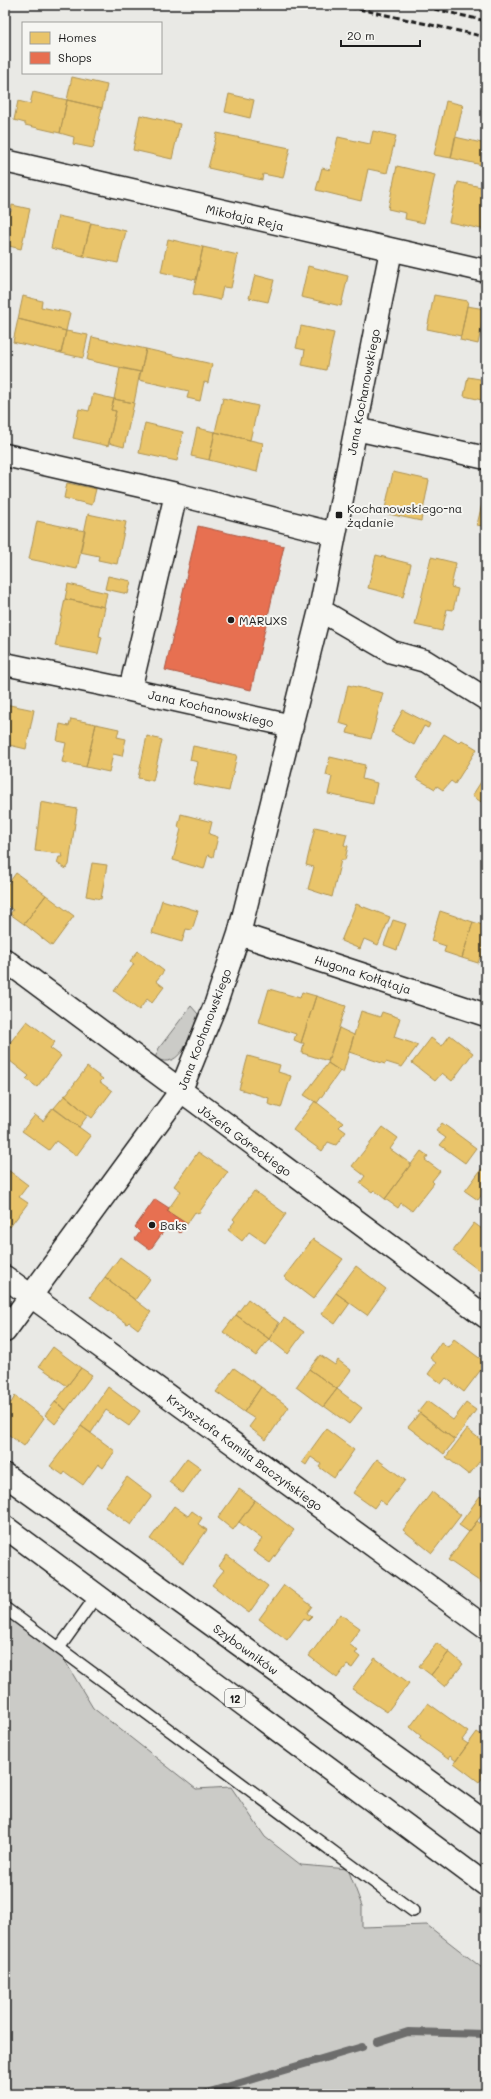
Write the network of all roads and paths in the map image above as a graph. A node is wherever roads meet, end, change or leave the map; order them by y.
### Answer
1 (5, 161) edge
2 (391, 250) junction
3 (486, 270) edge
4 (356, 429) junction
5 (5, 455) edge
6 (486, 458) edge
7 (176, 494) junction
8 (335, 534) junction
9 (320, 610) junction
10 (5, 664) edge
11 (130, 690) junction
12 (486, 699) edge
13 (292, 726) junction
14 (239, 934) junction
15 (5, 960) edge
16 (486, 1015) edge
17 (180, 1092) junction
18 (5, 1277) edge
19 (31, 1296) junction
20 (486, 1317) edge
21 (5, 1331) edge
22 (5, 1475) edge
23 (5, 1527) edge
24 (97, 1595) junction
25 (5, 1608) edge
26 (486, 1628) edge
27 (58, 1648) junction
28 (486, 1823) edge
29 (486, 1885) edge
30 (413, 1911) dead end

1 - 2 street, Mikołaja Reja
2 - 3 street, Mikołaja Reja
2 - 4 street, Jana Kochanowskiego
4 - 6 street
4 - 8 street, Jana Kochanowskiego
5 - 7 street
7 - 8 street
7 - 11 street
8 - 9 street, Jana Kochanowskiego
9 - 12 street
9 - 13 street, Jana Kochanowskiego
10 - 11 street, Jana Kochanowskiego
11 - 13 street, Jana Kochanowskiego
13 - 14 street, Jana Kochanowskiego
14 - 16 street, Hugona Kołłątaja
14 - 17 street, Jana Kochanowskiego
15 - 17 street, Józefa Góreckiego
17 - 19 street, Jana Kochanowskiego
17 - 20 street, Józefa Góreckiego
18 - 19 street, Krzysztofa Kamila Baczyńskiego
19 - 21 street, Jana Kochanowskiego
19 - 26 street, Krzysztofa Kamila Baczyńskiego
22 - 28 street, Szybowników
23 - 24 street, 12
24 - 27 lane
24 - 29 street, 12
25 - 27 lane
27 - 30 lane

